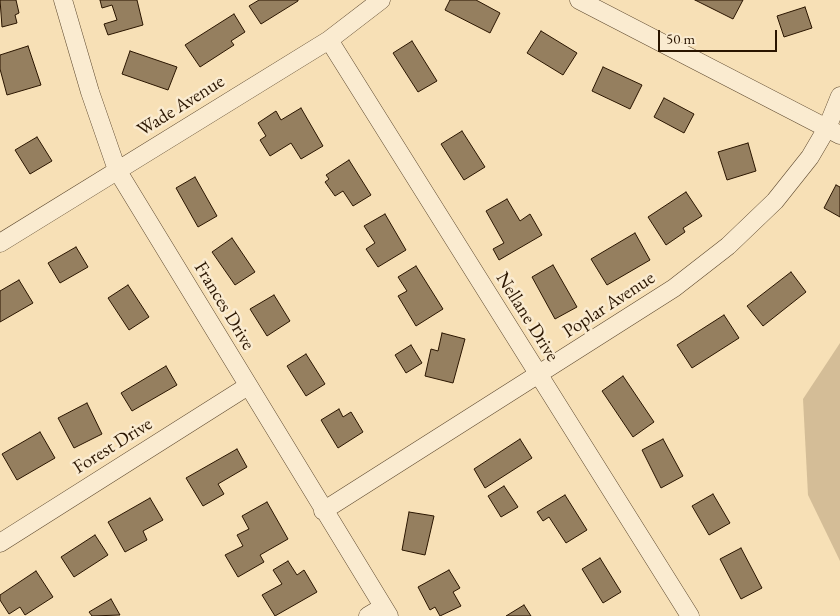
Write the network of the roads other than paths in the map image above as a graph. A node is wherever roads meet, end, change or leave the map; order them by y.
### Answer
1 (63, 0) edge
2 (381, 0) edge
3 (579, 0) edge
4 (328, 40) junction
5 (840, 96) edge
6 (833, 131) edge
7 (117, 170) junction
8 (0, 243) edge
9 (538, 376) junction
10 (248, 386) junction
11 (323, 511) junction
12 (0, 543) edge
13 (380, 613) edge
14 (690, 616) edge

1 - 7 street, Frances Drive
2 - 4 street, Wade Avenue
3 - 6 street
4 - 7 street, Wade Avenue
4 - 9 street, Nellane Drive
5 - 6 street, Poplar Avenue
6 - 9 street, Poplar Avenue
7 - 8 street, Wade Avenue
7 - 10 street, Frances Drive
9 - 11 street, Poplar Avenue
9 - 14 street, Nellane Drive
10 - 11 street, Frances Drive
10 - 12 street, Forest Drive
11 - 13 street, Frances Drive

